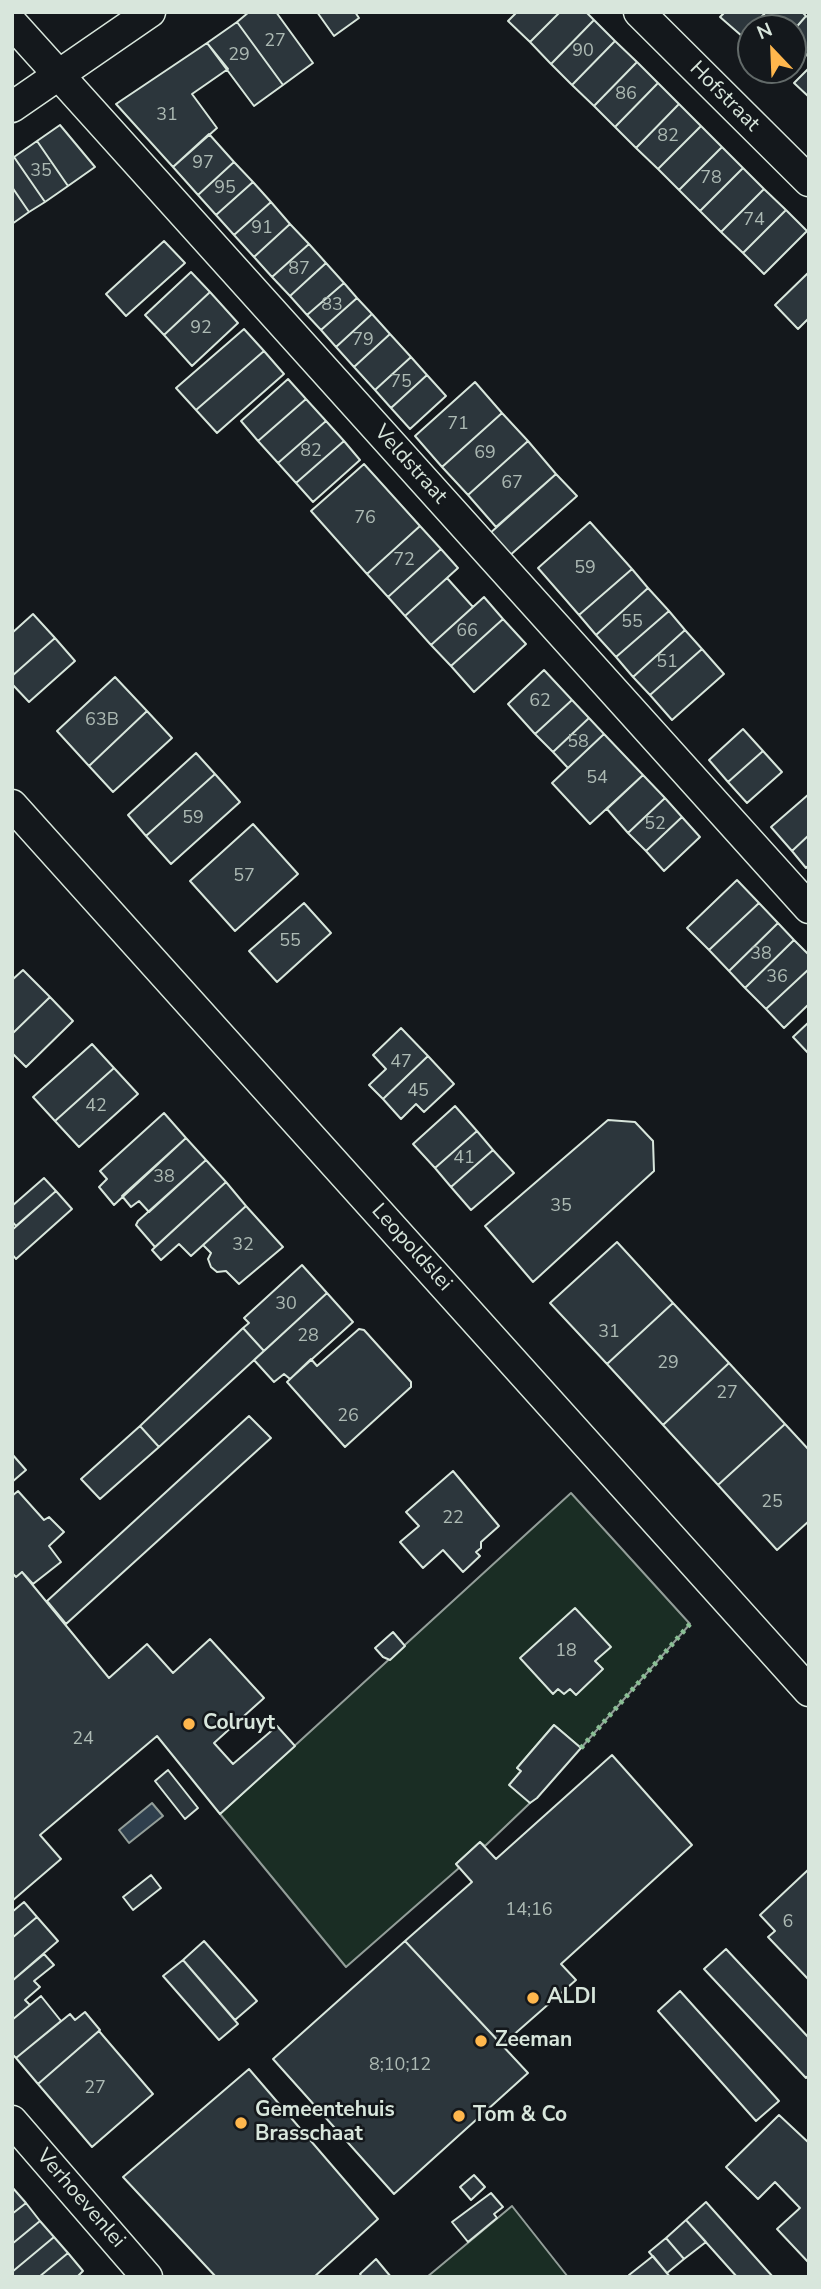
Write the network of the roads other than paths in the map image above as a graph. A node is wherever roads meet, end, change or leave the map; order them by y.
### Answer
1 (150, 12) edge
2 (639, 12) edge
3 (12, 23) edge
4 (60, 75) junction
5 (12, 107) edge
6 (809, 181) edge
7 (12, 805) edge
8 (809, 908) edge
9 (809, 1691) edge
10 (12, 2121) edge
11 (147, 2277) edge

1 - 4 street
2 - 6 street, Hofstraat
3 - 4 street, Veldstraat
4 - 5 street
4 - 8 street, Veldstraat
7 - 9 street, Leopoldslei
10 - 11 street, Verhoevenlei

